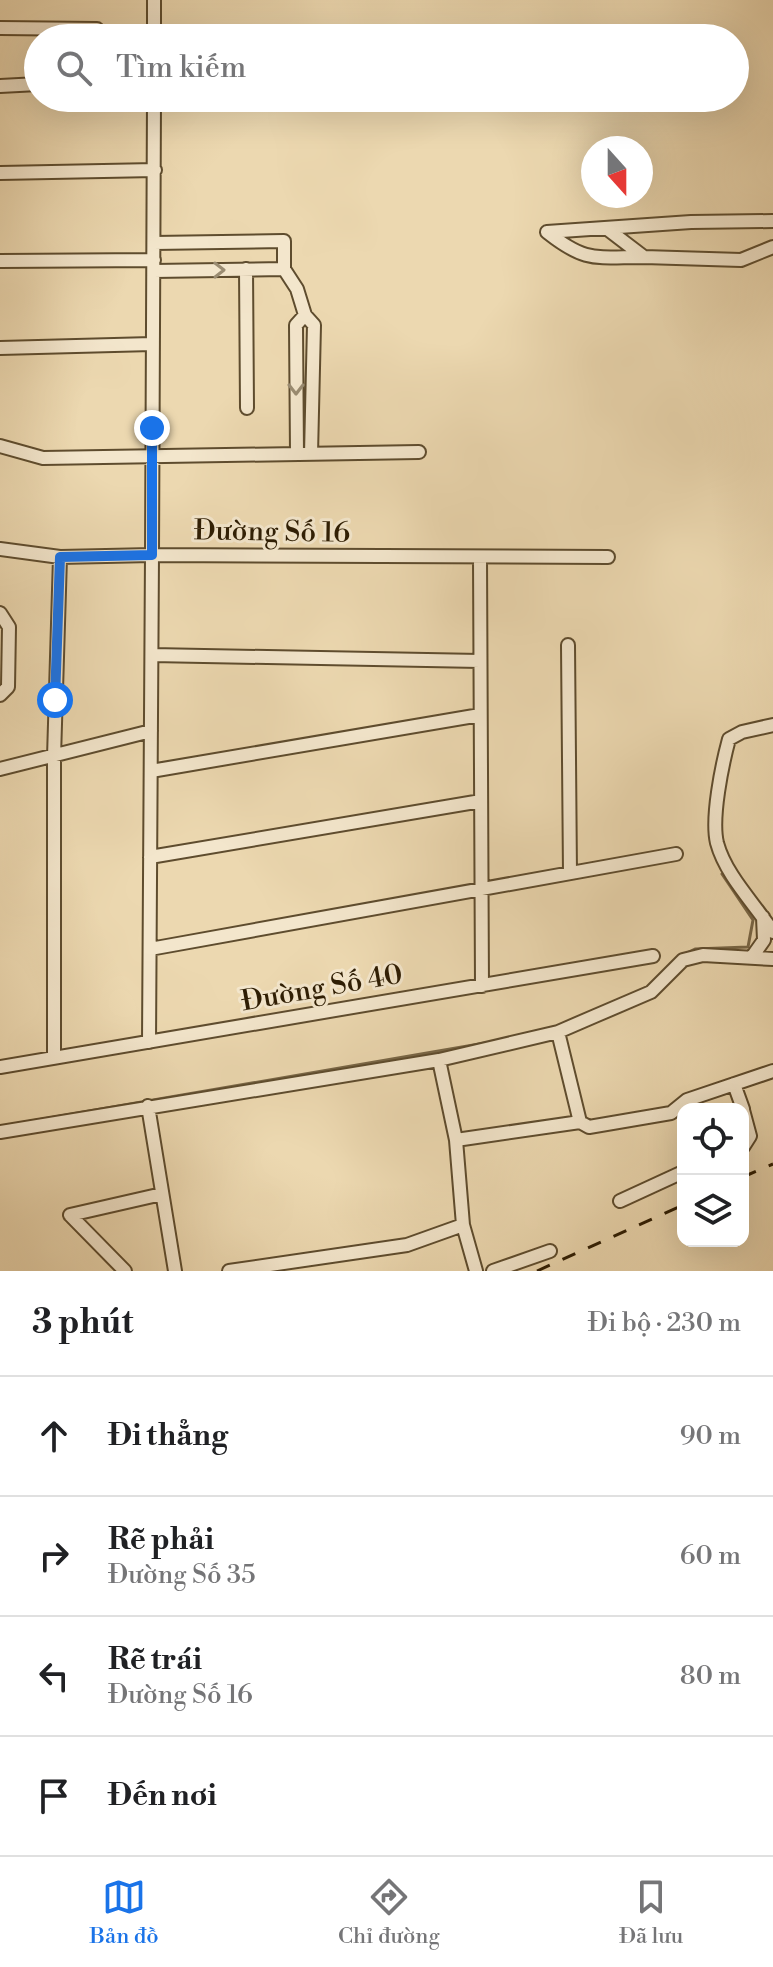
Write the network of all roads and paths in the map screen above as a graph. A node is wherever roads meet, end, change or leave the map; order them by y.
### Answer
1 (154, 0) edge
2 (154, 24) edge
3 (0, 28) edge
4 (24, 28) edge
5 (24, 85) edge
6 (0, 86) edge
7 (154, 112) edge
8 (155, 170) junction
9 (0, 173) edge
10 (773, 221) edge
11 (606, 228) junction
12 (154, 243) junction
13 (773, 247) edge
14 (644, 257) junction
15 (0, 261) edge
16 (154, 266) junction
17 (246, 269) junction
18 (284, 269) junction
19 (305, 315) junction
20 (152, 344) junction
21 (0, 348) edge
22 (247, 408) dead end
23 (0, 446) edge
24 (419, 452) dead end
25 (297, 454) junction
26 (311, 454) junction
27 (152, 456) junction
28 (0, 549) edge
29 (152, 555) junction
30 (60, 557) junction
31 (608, 557) dead end
32 (480, 558) junction
33 (0, 613) edge
34 (568, 645) dead end
35 (152, 655) junction
36 (480, 661) junction
37 (0, 695) edge
38 (480, 715) junction
39 (773, 725) edge
40 (151, 731) junction
41 (54, 757) junction
42 (0, 769) edge
43 (151, 771) junction
44 (481, 801) junction
45 (676, 854) dead end
46 (150, 857) junction
47 (570, 873) junction
48 (481, 890) junction
49 (763, 917) junction
50 (773, 932) edge
51 (150, 949) junction
52 (653, 956) dead end
53 (752, 957) junction
54 (773, 959) edge
55 (482, 986) junction
56 (558, 1032) junction
57 (149, 1042) junction
58 (54, 1058) junction
59 (439, 1060) junction
60 (0, 1067) edge
61 (773, 1071) edge
62 (734, 1084) junction
63 (741, 1103) edge
64 (148, 1106) junction
65 (580, 1122) junction
66 (0, 1132) edge
67 (456, 1140) junction
68 (677, 1175) edge
69 (162, 1194) junction
70 (620, 1201) dead end
71 (463, 1225) junction
72 (550, 1251) dead end
73 (125, 1271) edge
74 (175, 1271) edge
75 (229, 1271) edge
76 (476, 1271) edge
77 (493, 1271) edge

1 - 2 street
3 - 4 street
5 - 6 street
7 - 8 street, Đường Số 16
8 - 9 street
8 - 12 street, Đường Số 16
10 - 11 street
11 - 14 street
11 - 14 street
12 - 16 street, Đường Số 16
12 - 18 street
13 - 14 street
15 - 16 street
16 -> 17 street
16 - 20 street, Đường Số 16
17 - 18 street
17 - 22 street
18 - 19 street
19 -> 25 street
19 - 26 street
20 - 21 street
20 - 27 street, Đường Số 16
23 - 27 street
24 - 26 street
25 - 26 street
25 - 27 street
27 - 29 street, Đường Số 16
28 - 30 street
29 - 30 street
29 - 32 street, Đường Số 16
29 - 35 street
30 - 41 street
31 - 32 street, Đường Số 16
32 - 36 street
33 - 37 street
34 - 47 street
35 - 36 street
35 - 40 street
36 - 38 street
38 - 43 street
38 - 44 street
39 - 49 street
40 - 41 street
40 - 43 street
41 - 42 street
41 - 58 street
43 - 46 street
44 - 46 street
44 - 48 street
45 - 47 street
46 - 51 street
47 - 48 street
48 - 51 street
48 - 55 street
49 - 50 street
49 - 53 street
51 - 57 street
52 - 55 street, Đường Số 40
53 - 54 street
53 - 56 street
55 - 57 street, Đường Số 40
56 - 59 street
56 - 65 street
57 - 58 street, Đường Số 40
58 - 60 street, Đường Số 40
59 - 64 street
59 - 67 street
61 - 62 street
62 - 63 street
62 - 65 street
64 - 66 street
64 - 69 street
65 - 67 street
67 - 71 street
68 - 70 street
69 - 73 street
69 - 74 street
71 - 75 street
71 - 76 street
72 - 77 street

